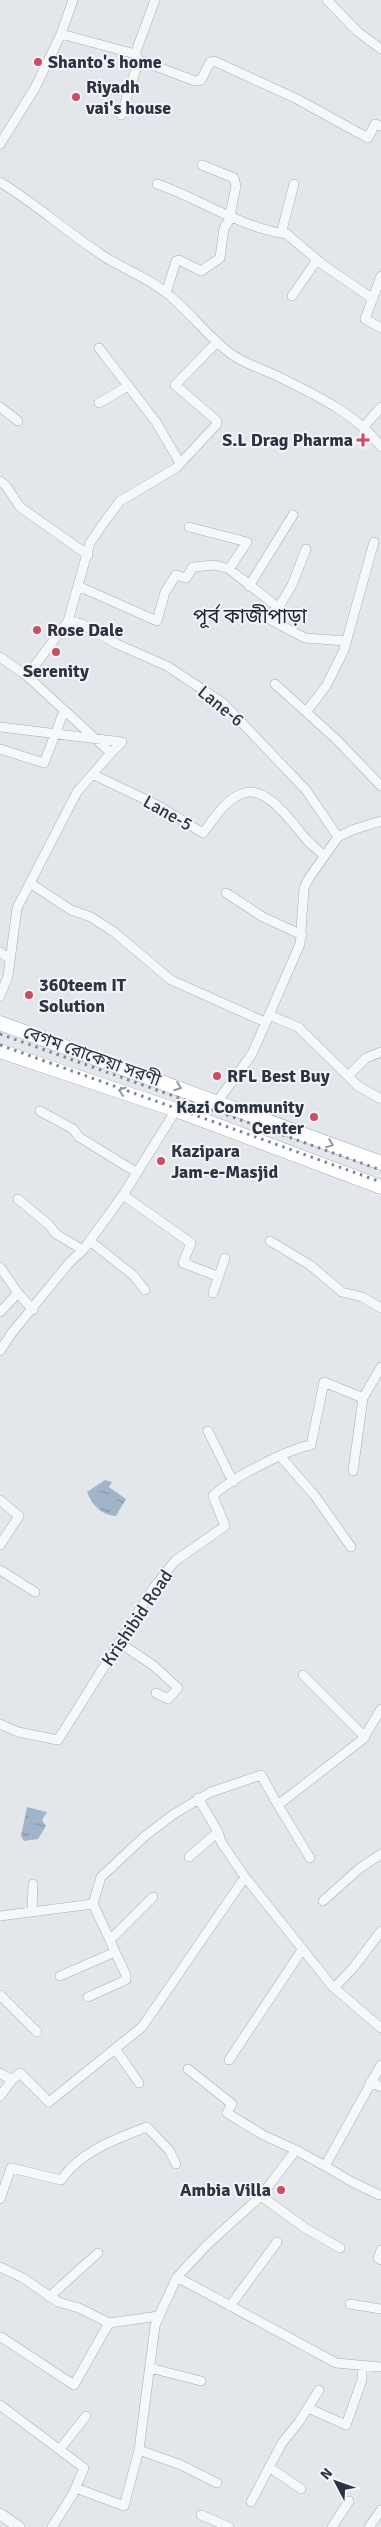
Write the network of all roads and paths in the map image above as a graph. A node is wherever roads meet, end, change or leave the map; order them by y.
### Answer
1 (73, 0) edge
2 (155, 0) edge
3 (327, 0) edge
4 (61, 34) junction
5 (381, 49) edge
6 (137, 57) junction
7 (121, 115) dead end
8 (381, 126) edge
9 (0, 144) edge
10 (202, 165) dead end
11 (0, 182) edge
12 (157, 184) dead end
13 (294, 184) dead end
14 (231, 216) junction
15 (288, 234) junction
16 (317, 260) junction
17 (381, 276) edge
18 (166, 293) junction
19 (292, 296) dead end
20 (372, 298) junction
21 (381, 328) edge
22 (216, 343) junction
23 (99, 348) dead end
24 (128, 386) junction
25 (99, 403) dead end
26 (0, 407) edge
27 (381, 408) edge
28 (18, 421) dead end
29 (363, 428) junction
30 (381, 448) edge
31 (180, 463) junction
32 (0, 481) edge
33 (293, 515) dead end
34 (188, 527) dead end
35 (374, 542) dead end
36 (306, 549) dead end
37 (88, 555) junction
38 (229, 569) junction
39 (78, 586) junction
40 (249, 586) junction
41 (279, 608) junction
42 (68, 620) junction
43 (346, 641) junction
44 (0, 656) edge
45 (27, 676) junction
46 (275, 684) dead end
47 (307, 711) junction
48 (64, 712) junction
49 (0, 727) edge
50 (0, 749) edge
51 (111, 753) junction
52 (94, 775) junction
53 (381, 786) edge
54 (381, 821) edge
55 (338, 837) junction
56 (324, 856) junction
57 (30, 883) junction
58 (226, 893) dead end
59 (302, 935) junction
60 (0, 952) edge
61 (10, 959) junction
62 (0, 996) edge
63 (267, 1018) junction
64 (0, 1023) edge
65 (0, 1051) edge
66 (381, 1052) edge
67 (348, 1076) junction
68 (381, 1099) edge
69 (216, 1102) junction
70 (176, 1110) junction
71 (40, 1111) dead end
72 (381, 1161) edge
73 (136, 1172) junction
74 (381, 1187) edge
75 (122, 1195) junction
76 (18, 1199) dead end
77 (90, 1241) junction
78 (270, 1241) dead end
79 (83, 1250) junction
80 (224, 1258) dead end
81 (0, 1266) edge
82 (217, 1276) junction
83 (145, 1290) dead end
84 (18, 1293) junction
85 (212, 1294) dead end
86 (381, 1308) edge
87 (33, 1310) junction
88 (0, 1312) edge
89 (0, 1351) edge
90 (381, 1367) edge
91 (363, 1398) junction
92 (208, 1431) dead end
93 (280, 1456) junction
94 (353, 1471) dead end
95 (233, 1482) junction
96 (0, 1500) edge
97 (0, 1545) edge
98 (351, 1547) dead end
99 (0, 1570) edge
100 (35, 1592) dead end
101 (120, 1643) junction
102 (303, 1675) dead end
103 (156, 1693) dead end
104 (381, 1709) edge
105 (0, 1724) edge
106 (364, 1737) junction
107 (198, 1798) junction
108 (278, 1805) junction
109 (218, 1832) junction
110 (381, 1854) edge
111 (188, 1857) dead end
112 (310, 1858) dead end
113 (245, 1877) junction
114 (33, 1884) dead end
115 (153, 1897) dead end
116 (323, 1901) dead end
117 (93, 1904) junction
118 (32, 1912) junction
119 (0, 1916) edge
120 (381, 1931) edge
121 (110, 1940) junction
122 (302, 1950) junction
123 (115, 1952) junction
124 (60, 1976) dead end
125 (334, 1988) junction
126 (0, 1995) edge
127 (88, 1997) dead end
128 (381, 2028) edge
129 (37, 2032) dead end
130 (116, 2050) junction
131 (229, 2060) dead end
132 (381, 2065) edge
133 (188, 2069) dead end
134 (0, 2073) edge
135 (12, 2080) junction
136 (139, 2082) dead end
137 (370, 2082) junction
138 (381, 2088) edge
139 (0, 2096) edge
140 (296, 2150) junction
141 (176, 2164) dead end
142 (325, 2166) junction
143 (379, 2195) dead end
144 (261, 2196) junction
145 (0, 2199) edge
146 (277, 2242) dead end
147 (340, 2248) dead end
148 (381, 2250) edge
149 (98, 2254) dead end
150 (381, 2260) edge
151 (0, 2267) edge
152 (177, 2277) junction
153 (49, 2297) junction
154 (350, 2304) dead end
155 (230, 2306) junction
156 (381, 2309) edge
157 (159, 2316) junction
158 (109, 2323) junction
159 (1, 2336) dead end
160 (362, 2366) junction
161 (381, 2367) edge
162 (150, 2368) junction
163 (201, 2381) dead end
164 (320, 2390) dead end
165 (0, 2405) edge
166 (308, 2408) junction
167 (86, 2416) dead end
168 (60, 2449) junction
169 (139, 2450) junction
170 (269, 2467) junction
171 (217, 2483) dead end
172 (76, 2488) junction
173 (301, 2490) dead end
174 (250, 2502) dead end
175 (349, 2502) dead end
176 (381, 2510) edge
177 (0, 2514) edge
178 (201, 2515) dead end
179 (19, 2527) edge
180 (52, 2527) edge
181 (229, 2527) edge
182 (332, 2527) edge
183 (369, 2527) edge

1 - 4 street
2 - 6 street
3 - 5 street
4 - 6 street
4 - 9 street
6 - 7 street
6 - 8 street
10 - 14 street
11 - 18 street
12 - 14 street
13 - 15 street
14 - 15 street
14 - 18 street
15 - 16 street
16 - 19 street
16 - 20 street
17 - 20 street
18 - 22 street
20 - 21 street
22 - 29 street
22 - 31 street
23 - 24 street
24 - 25 street
24 - 31 street
26 - 28 street
27 - 29 street
29 - 30 street
31 - 37 street
32 - 37 street
33 - 40 street
34 - 38 street
35 - 43 street
36 - 41 street
37 - 39 street
38 - 39 street
38 - 40 street
39 - 42 street
40 - 41 street
41 - 43 street
42 - 45 street
42 - 55 street, Lane-6
43 - 47 street
44 - 45 street
45 - 48 street
46 - 47 street
47 - 53 street
48 - 50 street
48 - 51 street
49 - 51 street
51 - 52 street
52 - 56 street, Lane-5
52 - 57 street
54 - 55 street
55 - 56 street
56 - 59 street
57 - 61 street
57 - 63 street
58 - 59 street
59 - 63 street
60 - 61 street
61 - 62 street
63 - 67 street
63 - 69 street
64 -> 69 main road, বেগম রোকেয়া সরণী
70 -> 65 main road, বেগম রোকেয়া সরণী
66 - 67 street
67 - 68 street
69 -> 72 main road, বেগম রোকেয়া সরণী
70 - 73 street
70 - 74 main road, বেগম রোকেয়া সরণী
71 - 73 street
73 - 75 street
75 - 77 street
75 - 82 street
76 - 79 street
77 - 79 street
77 - 83 street
78 - 86 street
79 - 87 street
80 - 82 street
81 - 84 street
82 - 85 street
84 - 87 street
84 - 88 street
87 - 89 street
90 - 91 street
91 - 93 street, Krishibid Road
91 - 94 street
92 - 95 street
93 - 95 street, Krishibid Road
93 - 98 street
95 - 101 street, Krishibid Road
96 - 97 street
99 - 100 street
101 - 103 street
101 - 105 street, Krishibid Road
102 - 106 street
104 - 106 street
106 - 108 street
107 - 108 street
107 - 109 street
107 - 117 street
108 - 112 street
109 - 111 street
109 - 113 street
110 - 116 street
113 - 122 street
113 - 130 street
114 - 118 street
115 - 121 street
117 - 118 street
117 - 121 street
118 - 119 street
120 - 125 street
121 - 123 street
122 - 125 street
122 - 131 street
123 - 124 street
123 - 127 street
125 - 128 street
126 - 129 street
130 - 135 street
130 - 136 street
132 - 137 street
133 - 140 street
134 - 135 street
135 - 139 street
137 - 138 street
137 - 142 street
140 - 142 street
140 - 144 street
141 - 145 street
142 - 143 street
144 - 147 street
144 - 152 street
146 - 155 street
148 - 150 street
149 - 153 street
151 - 153 street
152 - 155 street
152 - 157 street
153 - 158 street
154 - 156 street
155 - 160 street
157 - 158 street
157 - 162 street
158 - 159 street
160 - 161 street
160 - 166 street
162 - 163 street
162 - 169 street
164 - 166 street
165 - 168 street
166 - 170 street
167 - 168 street
168 - 172 street
169 - 171 street
169 - 172 street
170 - 173 street
170 - 174 street
172 - 180 street
175 - 182 street
176 - 183 street
177 - 179 street
178 - 181 street

